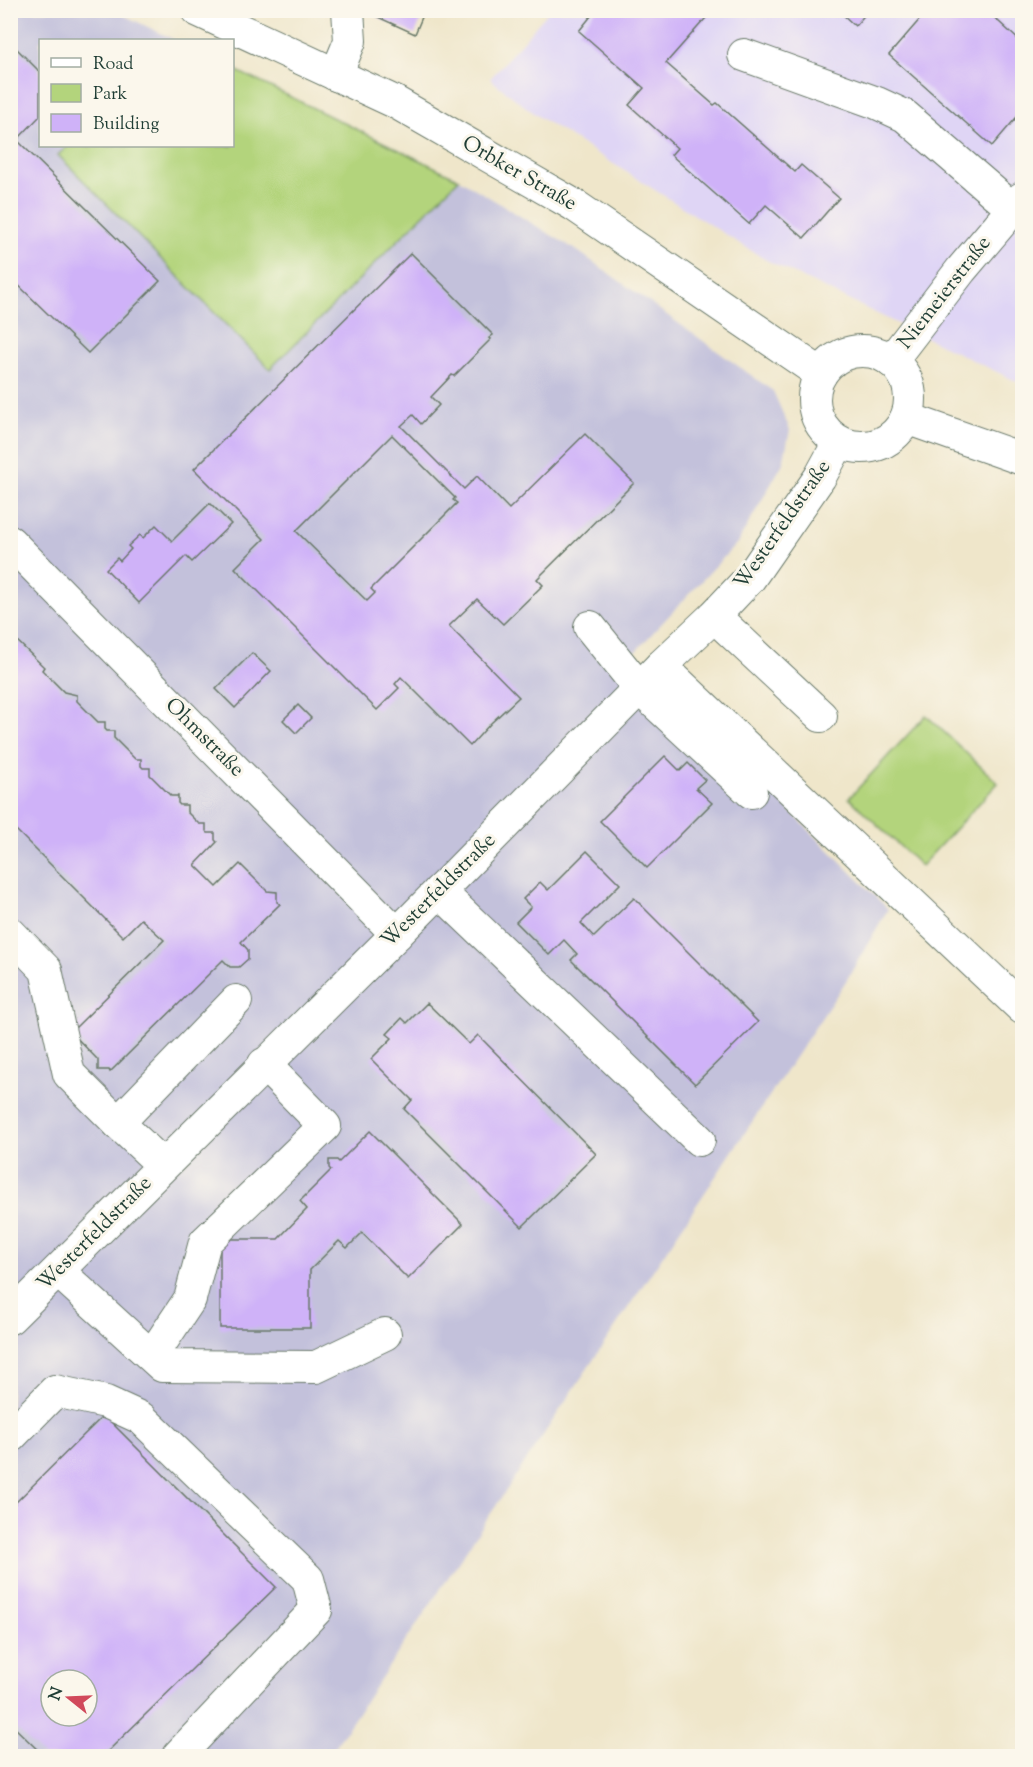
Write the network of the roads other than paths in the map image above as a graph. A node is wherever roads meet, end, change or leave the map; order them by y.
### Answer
1 (197, 10) edge
2 (348, 10) edge
3 (744, 55) dead end
4 (336, 75) junction
5 (1018, 203) edge
6 (891, 361) junction
7 (821, 374) junction
8 (906, 418) junction
9 (839, 442) junction
10 (1023, 459) edge
11 (10, 542) edge
12 (714, 616) junction
13 (590, 627) dead end
14 (662, 666) junction
15 (640, 689) junction
16 (821, 716) dead end
17 (751, 792) dead end
18 (439, 891) junction
19 (10, 933) edge
20 (397, 934) junction
21 (236, 1001) dead end
22 (1023, 1008) edge
23 (264, 1064) junction
24 (118, 1123) junction
25 (699, 1140) dead end
26 (163, 1165) junction
27 (58, 1271) junction
28 (14, 1308) edge
29 (385, 1334) dead end
30 (152, 1356) junction
31 (10, 1437) edge
32 (178, 1756) edge

1 - 4 street, Orbker Straße
2 - 4 street
3 - 5 street
4 - 7 street, Orbker Straße
5 - 6 street, Niemeierstraße
6 - 7 street
6 - 8 street
7 - 9 street
8 - 9 street
8 - 10 street
9 - 12 street, Westerfeldstraße
11 - 20 street, Ohmstraße
12 - 14 street, Westerfeldstraße
12 - 16 street
13 - 15 street
14 - 15 street, Westerfeldstraße
14 - 22 street
15 - 17 street
15 - 18 street, Westerfeldstraße
18 - 20 street, Westerfeldstraße
18 - 25 street
19 - 24 street
20 - 23 street, Westerfeldstraße
21 - 24 street
23 - 26 street, Westerfeldstraße
23 - 30 street
24 - 26 street
26 - 27 street, Westerfeldstraße
27 - 28 street, Westerfeldstraße
27 - 30 street
29 - 30 street
31 - 32 street

